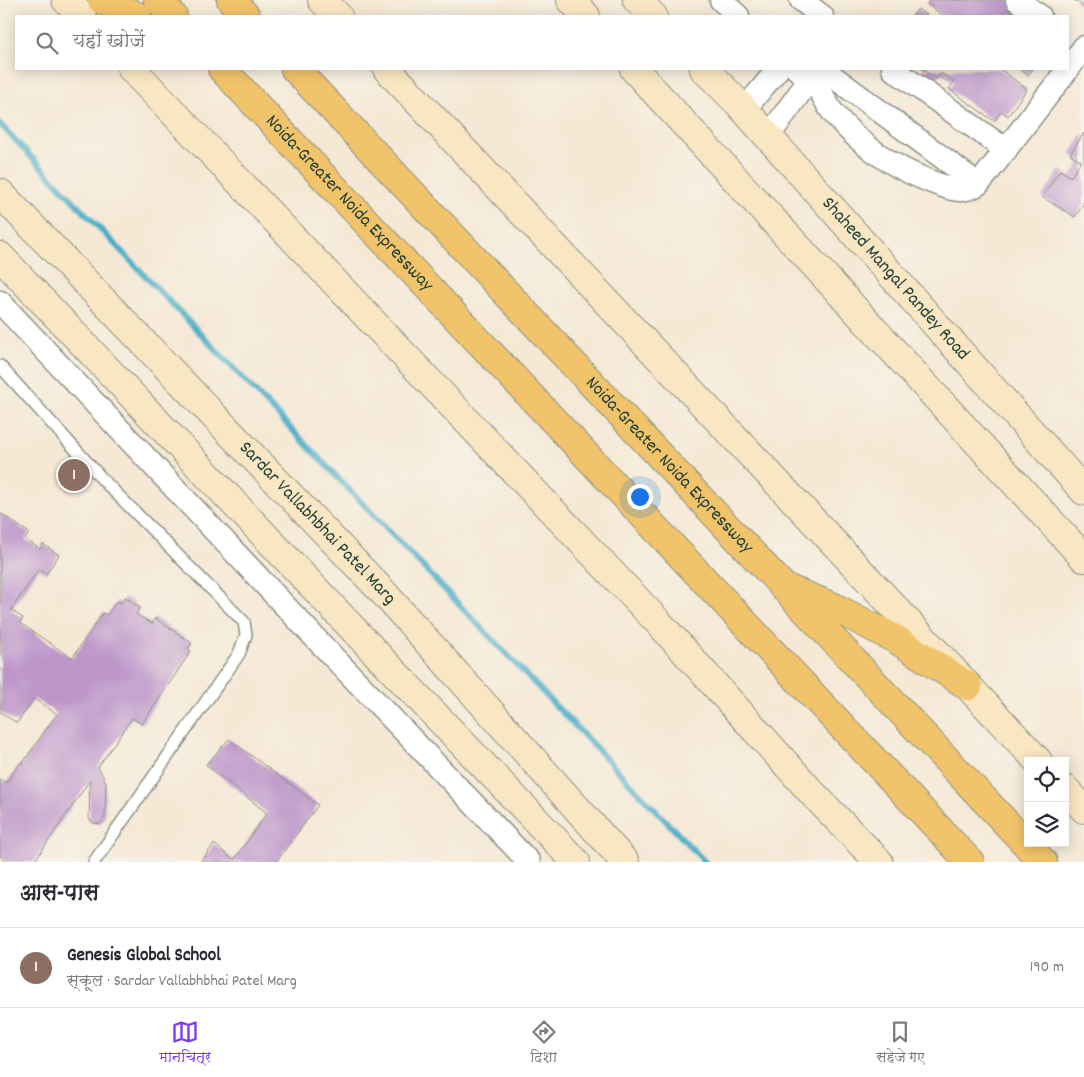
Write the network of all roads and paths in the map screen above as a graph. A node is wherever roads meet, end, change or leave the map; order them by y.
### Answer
1 (66, 0) edge
2 (102, 0) edge
3 (158, 0) edge
4 (231, 0) edge
5 (322, 0) edge
6 (571, 0) edge
7 (637, 0) edge
8 (721, 0) edge
9 (1017, 0) edge
10 (81, 15) edge
11 (135, 15) edge
12 (172, 15) edge
13 (245, 15) edge
14 (337, 15) edge
15 (585, 15) edge
16 (652, 15) edge
17 (737, 15) edge
18 (1039, 15) edge
19 (1069, 37) edge
20 (1084, 47) edge
21 (1069, 68) edge
22 (133, 70) edge
23 (223, 70) edge
24 (297, 70) edge
25 (388, 70) edge
26 (635, 70) edge
27 (705, 70) edge
28 (777, 70) edge
29 (894, 70) edge
30 (1067, 70) edge
31 (812, 71) edge
32 (744, 110) junction
33 (768, 137) junction
34 (1006, 150) junction
35 (978, 184) junction
36 (0, 193) edge
37 (0, 256) edge
38 (0, 302) edge
39 (0, 366) edge
40 (1079, 479) edge
41 (1084, 558) edge
42 (785, 588) junction
43 (968, 686) junction
44 (1034, 757) edge
45 (1069, 793) edge
46 (1084, 809) edge
47 (94, 862) edge
48 (530, 862) edge
49 (576, 862) edge
50 (625, 862) edge
51 (879, 862) edge
52 (970, 862) edge
53 (1043, 862) edge

1 - 10 street
2 - 11 highway
3 - 12 highway
4 - 13 highway
5 - 14 street
6 - 15 street
7 - 16 street
8 - 17 street
9 - 18 street
19 - 20 street
20 - 21 street
22 - 51 street
23 - 52 highway, Noida-Greater Noida Expressway
24 - 42 highway, Noida-Greater Noida Expressway
25 - 43 street
26 - 41 street
27 - 32 street, Shaheed Mangal Pandey Road
28 - 32 street
29 - 34 street
30 - 34 street
31 - 33 street
31 - 35 street
31 - 35 street
32 - 33 street, Shaheed Mangal Pandey Road
33 - 40 street, Shaheed Mangal Pandey Road
34 - 35 street
36 - 50 street, Sardar Vallabhbhai Patel Marg
37 - 49 street
38 - 48 street
39 - 47 lane
42 - 43 highway
42 - 53 highway, Noida-Greater Noida Expressway
43 - 44 street
45 - 46 street

